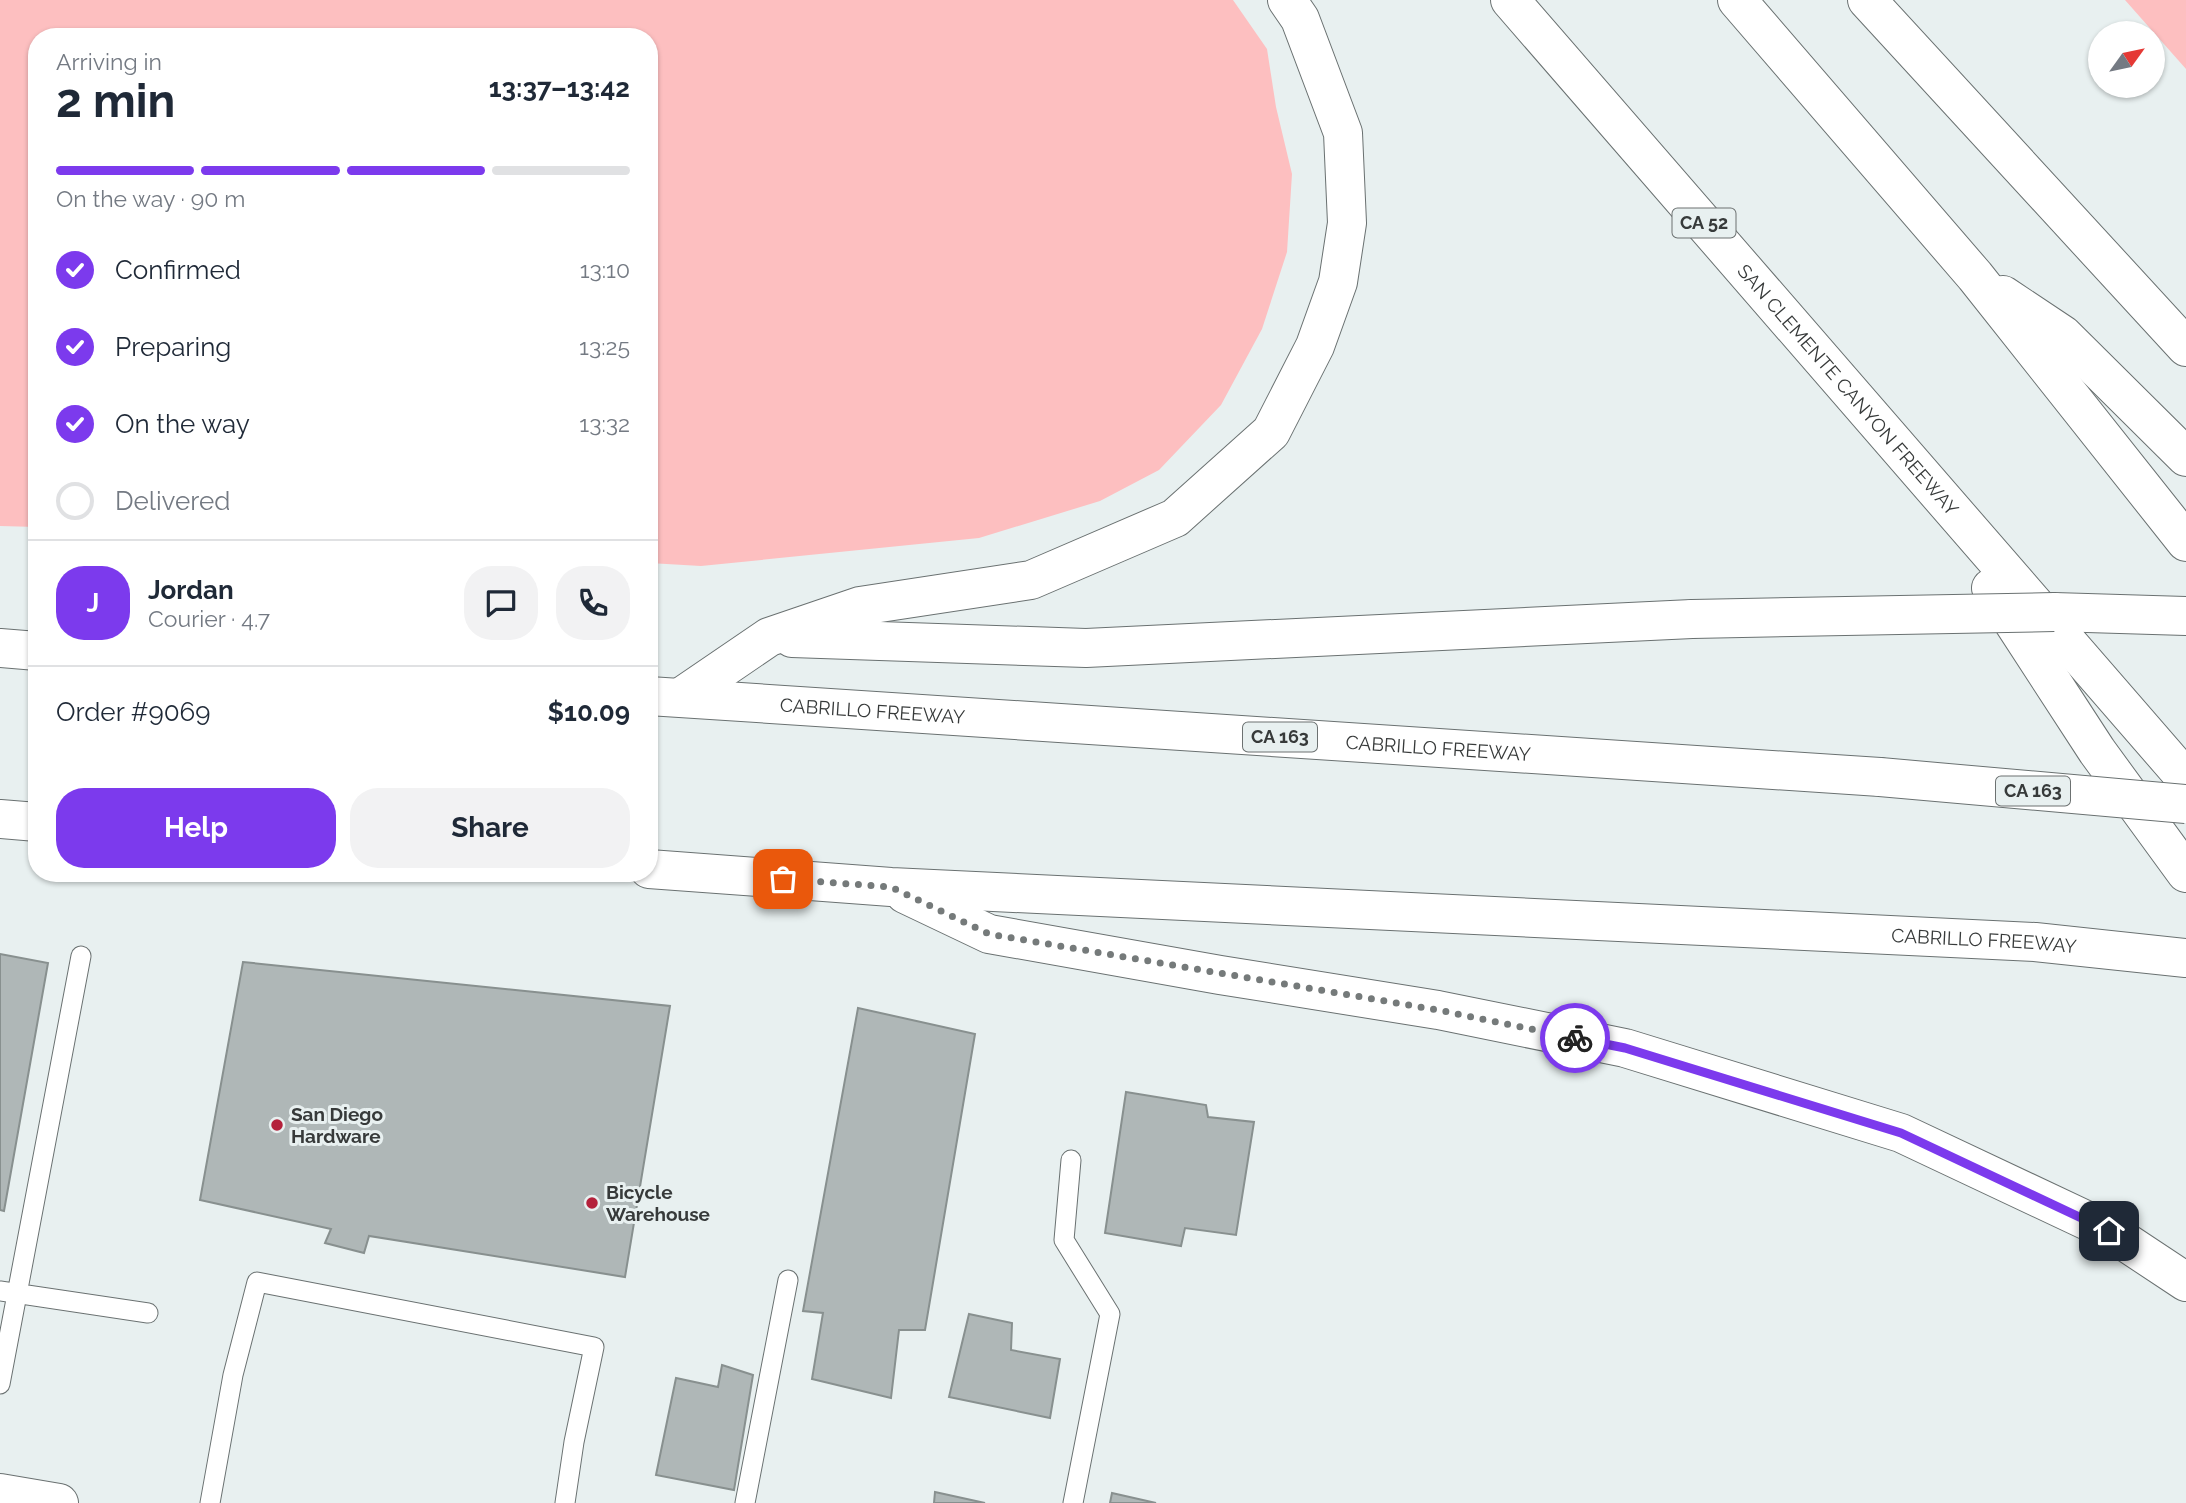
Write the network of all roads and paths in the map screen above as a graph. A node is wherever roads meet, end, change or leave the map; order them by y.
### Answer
1 (1286, 0) edge
2 (1510, 0) edge
3 (1737, 0) edge
4 (1867, 0) edge
5 (1975, 276) junction
6 (2186, 347) edge
7 (1897, 446) junction
8 (2186, 457) edge
9 (2186, 542) edge
10 (2186, 616) edge
11 (769, 637) junction
12 (0, 648) edge
13 (28, 650) edge
14 (665, 696) edge
15 (2186, 779) edge
16 (2186, 804) edge
17 (0, 819) edge
18 (28, 821) edge
19 (658, 870) edge
20 (2186, 873) edge
21 (891, 887) junction
22 (81, 956) dead end
23 (2186, 958) edge
24 (1070, 1160) dead end
25 (788, 1280) dead end
26 (2186, 1282) edge
27 (8, 1293) edge
28 (148, 1312) dead end
29 (0, 1384) edge
30 (12, 1497) edge
31 (59, 1503) edge
32 (210, 1503) edge
33 (565, 1503) edge
34 (745, 1503) edge
35 (1073, 1503) edge

1 - 11 main road
2 - 7 main road, SAN CLEMENTE CANYON FREEWAY / CA 52
3 - 5 main road
4 - 6 main road
5 - 8 main road
5 - 9 main road
7 - 15 main road, SAN CLEMENTE CANYON FREEWAY / CA 52
7 - 20 main road
10 - 11 main road, bridge
11 - 14 main road
12 - 13 main road
14 - 16 main road, CABRILLO FREEWAY / CA 163, bridge
17 - 18 main road
19 - 21 main road, CABRILLO FREEWAY
21 - 23 main road, CABRILLO FREEWAY
21 - 26 main road
22 - 27 lane
24 - 35 lane
25 - 34 lane
27 - 28 lane
27 - 29 lane
30 - 31 main road
32 - 33 lane

